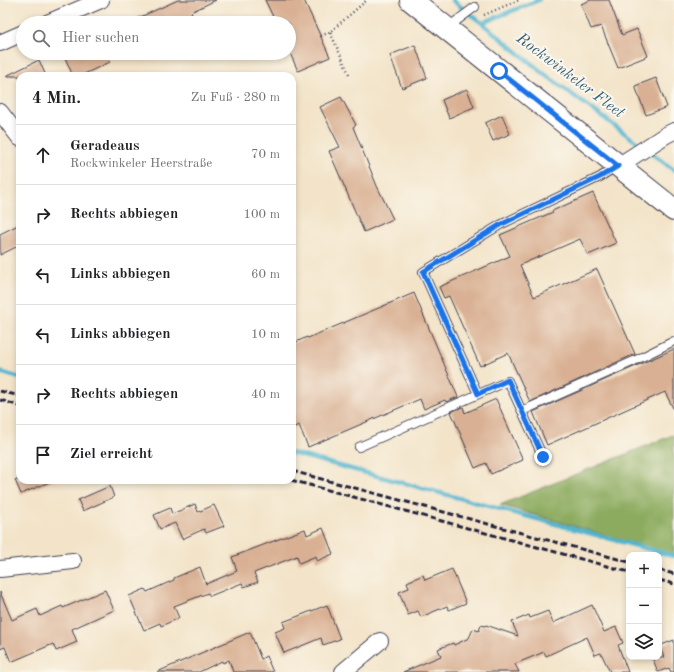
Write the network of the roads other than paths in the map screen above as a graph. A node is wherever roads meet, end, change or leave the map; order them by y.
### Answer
1 (101, 0) edge
2 (411, 0) edge
3 (475, 7) dead end
4 (63, 16) edge
5 (446, 28) junction
6 (16, 36) edge
7 (0, 43) edge
8 (0, 112) edge
9 (16, 133) edge
10 (670, 133) edge
11 (625, 160) junction
12 (674, 210) edge
13 (674, 341) edge
14 (478, 394) junction
15 (522, 411) junction
16 (359, 447) dead end
17 (543, 457) dead end
18 (73, 561) dead end
19 (0, 569) edge
20 (380, 641) dead end
21 (343, 672) edge

1 - 4 street
2 - 5 main road
3 - 5 lane
5 - 11 main road
6 - 7 street
8 - 9 street
10 - 11 street
11 - 12 main road
11 - 14 lane
13 - 15 lane
14 - 15 lane
14 - 16 lane
15 - 17 lane
18 - 19 street
20 - 21 street

